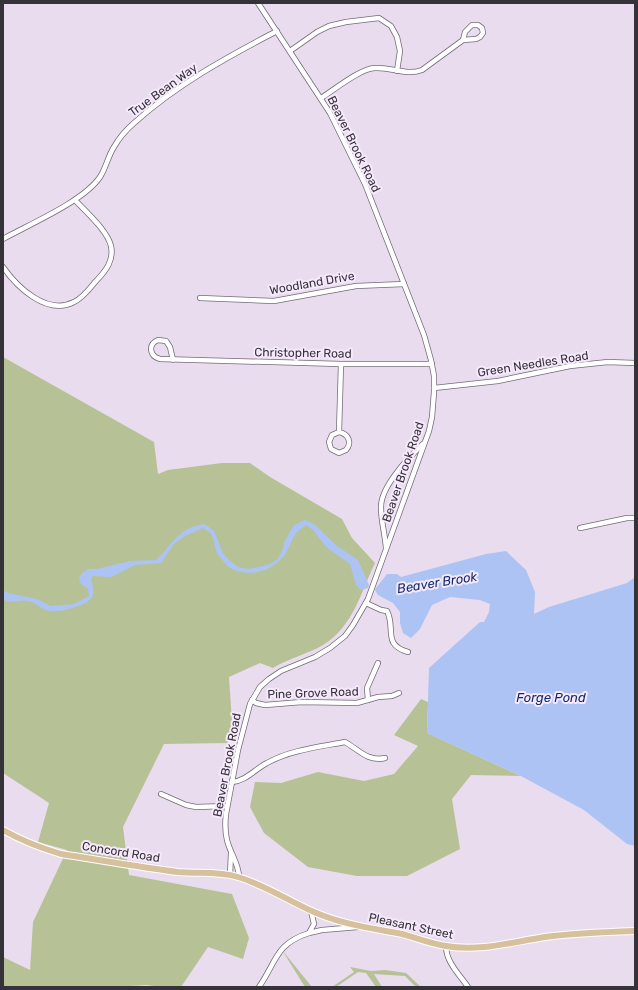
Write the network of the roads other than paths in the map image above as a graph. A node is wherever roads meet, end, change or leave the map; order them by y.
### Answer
1 (258, 3) edge
2 (277, 30) junction
3 (463, 40) junction
4 (290, 51) junction
5 (397, 71) junction
6 (321, 98) junction
7 (75, 200) junction
8 (3, 238) edge
9 (3, 267) edge
10 (404, 284) junction
11 (200, 298) dead end
12 (174, 360) junction
13 (635, 363) edge
14 (341, 364) junction
15 (432, 364) junction
16 (434, 388) junction
17 (339, 432) junction
18 (425, 443) junction
19 (635, 518) edge
20 (580, 528) dead end
21 (386, 550) junction
22 (367, 601) junction
23 (408, 652) dead end
24 (378, 663) dead end
25 (399, 693) dead end
26 (252, 700) junction
27 (368, 700) junction
28 (385, 758) dead end
29 (232, 782) junction
30 (161, 794) dead end
31 (227, 806) junction
32 (3, 830) edge
33 (231, 851) junction
34 (230, 875) junction
35 (239, 877) junction
36 (311, 911) junction
37 (359, 927) junction
38 (635, 931) edge
39 (309, 933) junction
40 (446, 946) junction
41 (259, 987) edge
42 (468, 987) edge

1 - 2 street, Beaver Brook Road
2 - 4 street, Beaver Brook Road
2 - 7 street, True Bean Way
3 - 3 street
3 - 5 street
4 - 5 street
4 - 6 street, Beaver Brook Road
5 - 6 street
6 - 10 street, Beaver Brook Road
7 - 8 street, True Bean Way
7 - 9 street
10 - 11 street, Woodland Drive
10 - 15 street, Beaver Brook Road
12 - 12 street, Christopher Road
12 - 14 street, Christopher Road
13 - 16 street, Green Needles Road
14 - 15 street, Christopher Road
14 - 17 street
15 - 16 street, Beaver Brook Road
16 - 18 street, Beaver Brook Road
17 - 17 street
18 - 21 street, Beaver Brook Road
18 - 21 street
19 - 20 street
21 - 22 street, Beaver Brook Road
22 - 23 street
22 - 26 street, Beaver Brook Road
24 - 27 street
25 - 27 street, Pine Grove Road
26 - 27 street, Pine Grove Road
26 - 29 street, Beaver Brook Road
28 - 29 street
29 - 31 street, Beaver Brook Road
30 - 31 street
31 - 33 street, Beaver Brook Road
32 - 34 main road, Concord Road
33 - 34 street, Beaver Brook Road
33 - 35 street, Beaver Brook Road
34 - 35 main road, Concord Road
35 - 36 main road, Pleasant Street
36 - 37 main road, Pleasant Street
36 - 39 street
37 - 39 street
37 - 40 main road, Pleasant Street
38 - 40 main road, Pleasant Street
39 - 41 street
40 - 42 street

